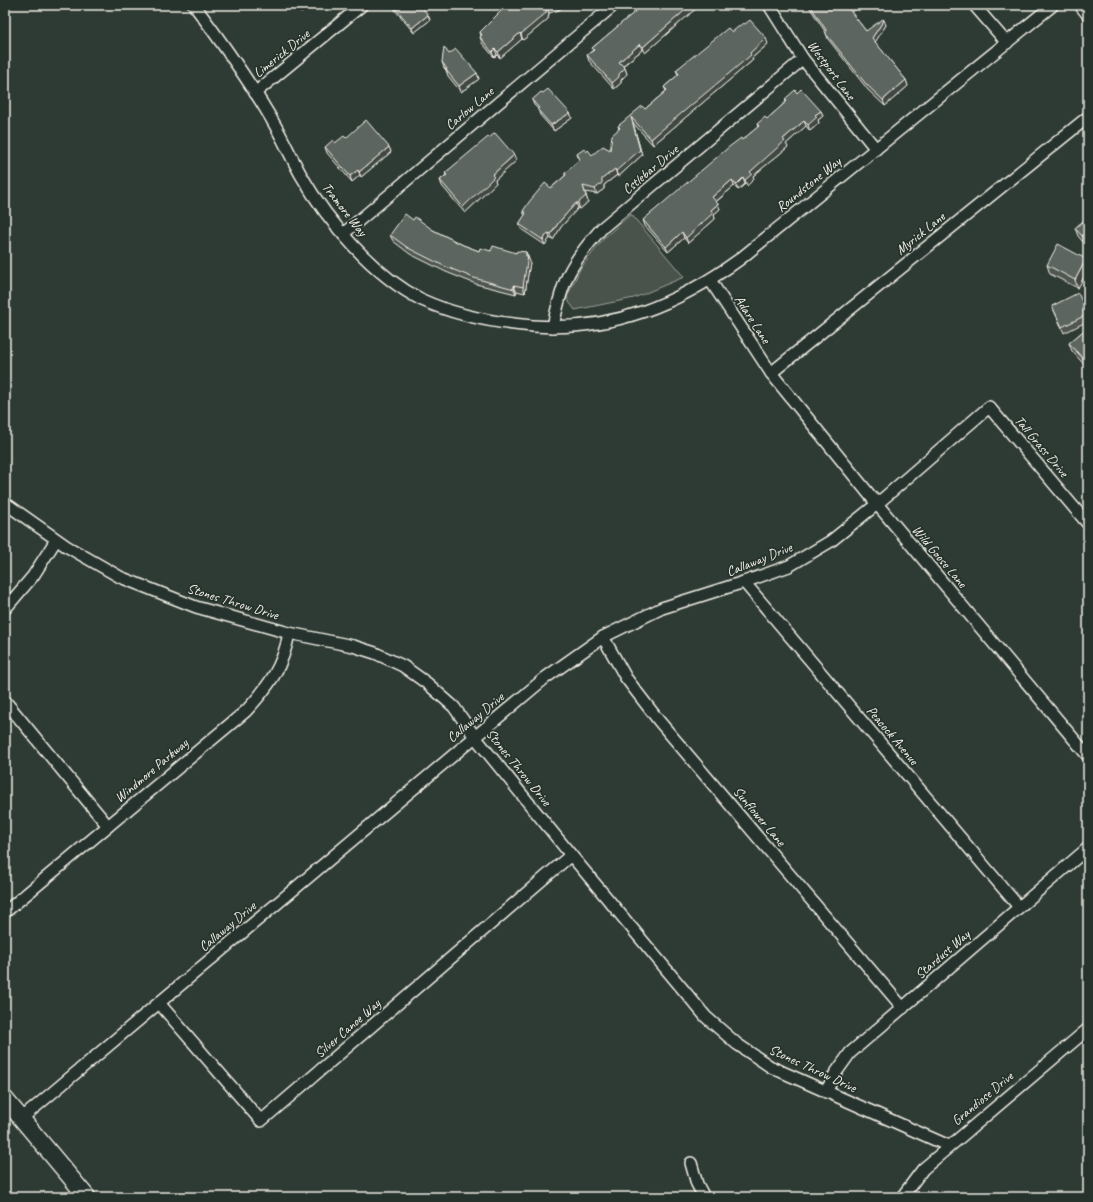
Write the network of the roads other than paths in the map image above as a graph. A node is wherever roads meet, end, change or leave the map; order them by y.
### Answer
1 (194, 5) edge
2 (362, 5) edge
3 (614, 5) edge
4 (769, 5) edge
5 (974, 5) edge
6 (1053, 5) edge
7 (1080, 5) edge
8 (1088, 15) edge
9 (1007, 43) junction
10 (803, 60) junction
11 (255, 93) junction
12 (1088, 117) edge
13 (876, 149) junction
14 (343, 234) junction
15 (710, 280) junction
16 (553, 327) junction
17 (771, 373) junction
18 (989, 407) joint
19 (5, 502) edge
20 (877, 504) junction
21 (1088, 524) edge
22 (56, 540) junction
23 (744, 582) junction
24 (5, 609) edge
25 (290, 633) junction
26 (603, 637) junction
27 (5, 701) edge
28 (475, 737) junction
29 (1088, 756) edge
30 (108, 826) junction
31 (1088, 848) edge
32 (571, 855) junction
33 (1019, 907) junction
34 (5, 912) edge
35 (159, 1003) junction
36 (903, 1008) junction
37 (1088, 1029) edge
38 (826, 1092) junction
39 (5, 1099) edge
40 (21, 1119) junction
41 (949, 1146) junction
42 (691, 1163) dead end
43 (87, 1197) edge
44 (704, 1197) edge
45 (902, 1197) edge

1 - 11 street, Tramore Way
2 - 11 street, Limerick Drive
3 - 14 street, Carlow Lane
4 - 10 street, Westport Lane
5 - 9 street
6 - 9 street, Roundstone Way
7 - 8 street
9 - 13 street, Roundstone Way
10 - 13 street, Westport Lane
10 - 16 street, Cstlebar Drive
11 - 14 street, Tramore Way
12 - 17 street, Myrick Lane
13 - 15 street, Roundstone Way
14 - 16 street, Tramore Way
15 - 16 street, Roundstone Way
15 - 17 street, Adare Lane
17 - 20 street, Wild Goose Lane
18 - 20 street, Callaway Drive
18 - 21 street, Tall Grass Drive
19 - 22 street, Stones Throw Drive
20 - 23 street, Callaway Drive
20 - 29 street, Wild Goose Lane
22 - 24 street
22 - 25 street, Stones Throw Drive
23 - 26 street, Callaway Drive
23 - 33 street, Peacock Avenue
25 - 28 street, Stones Throw Drive
25 - 30 street, Windmore Parkway
26 - 28 street, Callaway Drive
26 - 36 street, Sunflower Lane
27 - 30 street
28 - 32 street, Stones Throw Drive
28 - 35 street, Callaway Drive
30 - 34 street, Windmore Parkway
31 - 33 street, Stardust Way
32 - 35 street, Silver Canoe Way
32 - 38 street, Stones Throw Drive
33 - 36 street, Stardust Way
35 - 40 street, Callaway Drive
36 - 38 street, Stardust Way
37 - 41 street, Grandiose Drive
38 - 41 street, Stones Throw Drive
39 - 40 street
40 - 43 street
41 - 45 street, Grandiose Drive
42 - 44 street

